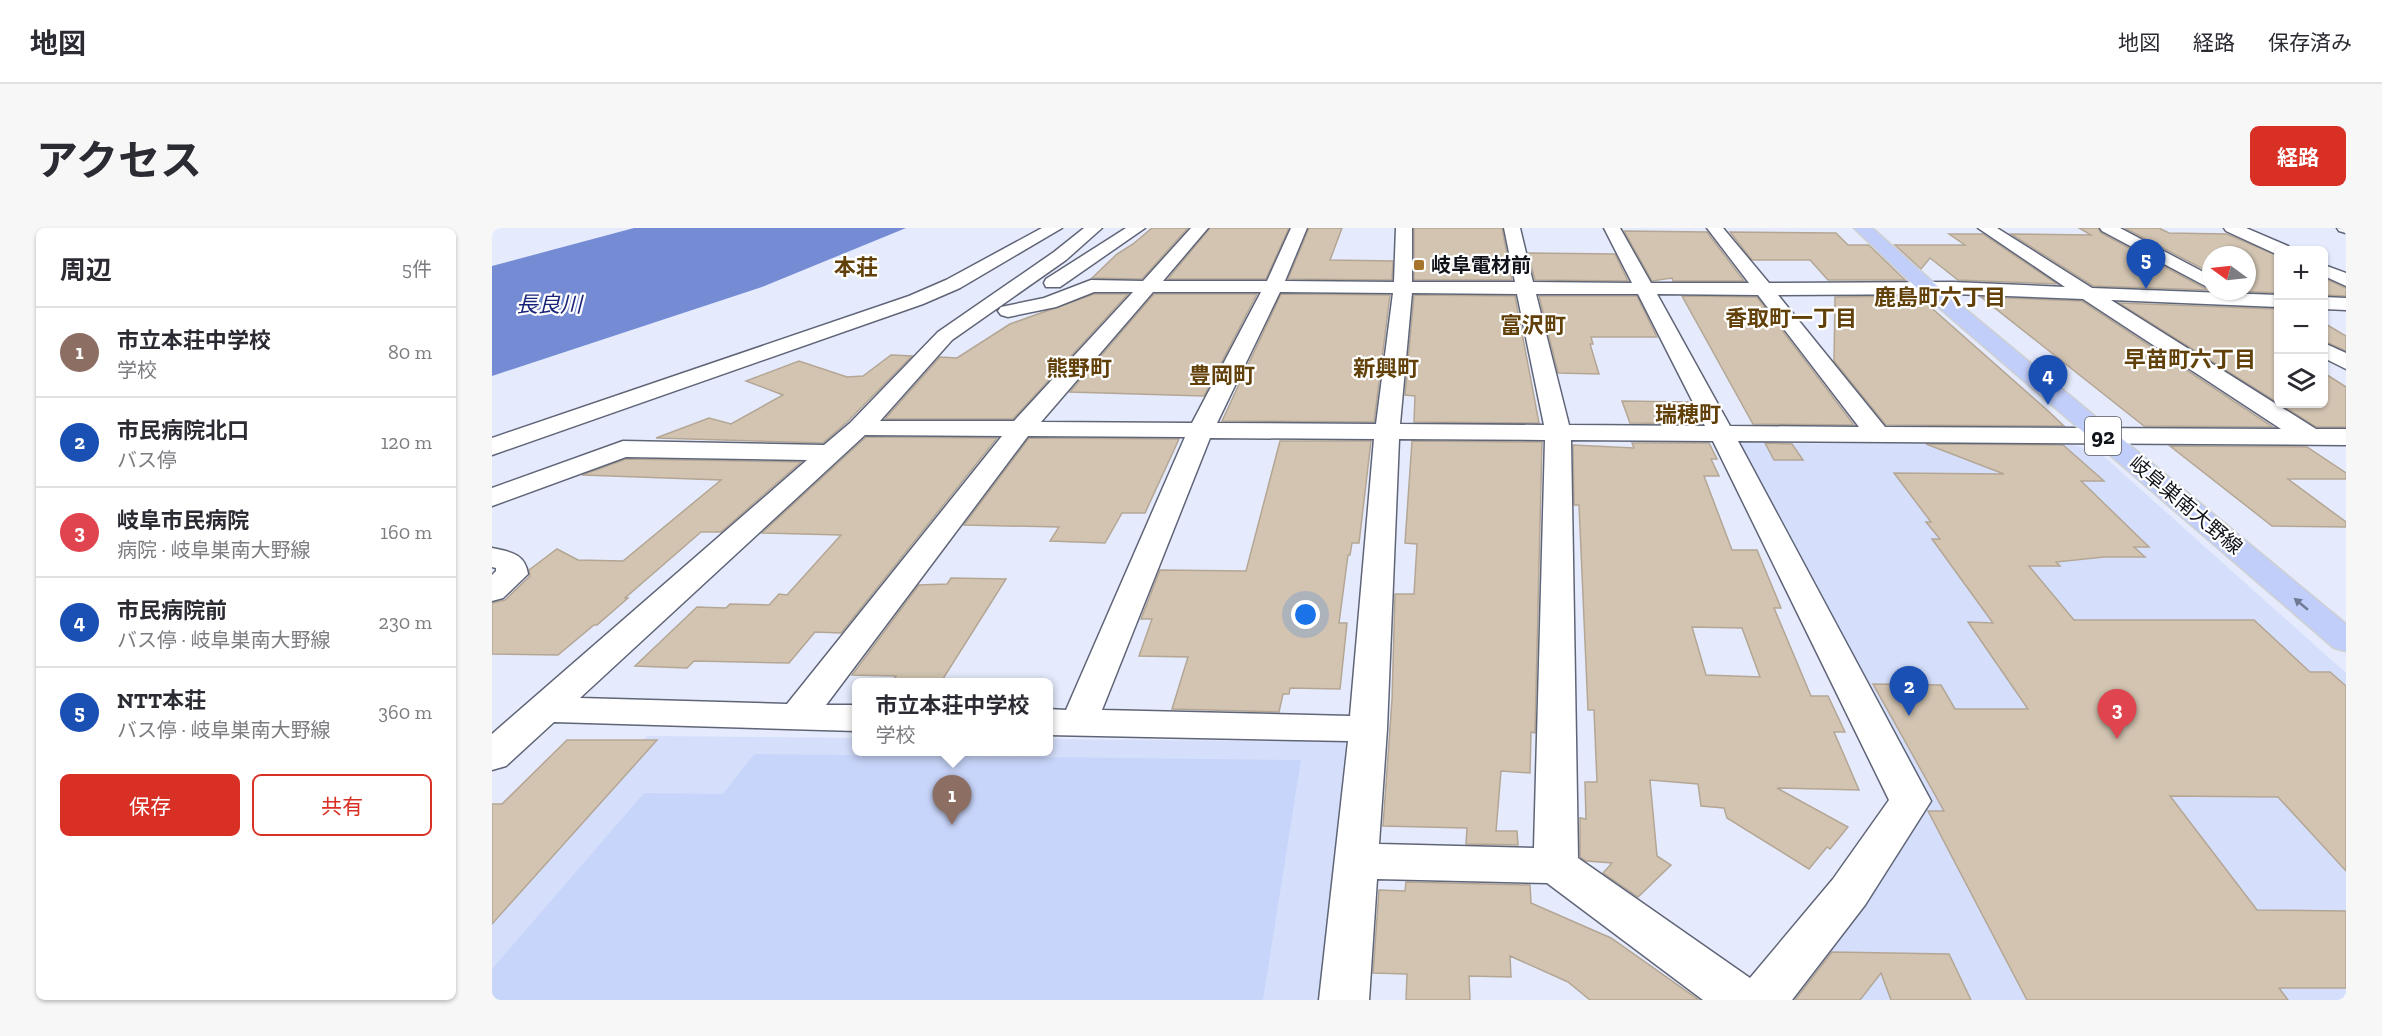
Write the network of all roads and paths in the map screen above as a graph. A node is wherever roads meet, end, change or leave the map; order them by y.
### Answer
1 (1054, 228) edge
2 (1094, 228) edge
3 (1137, 228) edge
4 (1200, 228) edge
5 (1299, 228) edge
6 (1404, 228) edge
7 (1512, 228) edge
8 (1612, 228) edge
9 (1715, 228) edge
10 (1862, 228) edge
11 (1881, 228) edge
12 (1986, 228) edge
13 (2108, 228) edge
14 (2232, 228) edge
15 (2274, 246) edge
16 (2328, 272) edge
17 (2202, 278) edge
18 (2346, 280) edge
19 (1150, 285) junction
20 (1274, 286) junction
21 (1403, 286) junction
22 (1526, 288) junction
23 (1644, 288) junction
24 (1941, 288) junction
25 (1764, 290) junction
26 (2087, 293) junction
27 (2202, 295) edge
28 (2256, 299) edge
29 (2241, 300) edge
30 (2274, 301) edge
31 (2328, 303) edge
32 (2346, 304) edge
33 (1008, 311) junction
34 (2274, 320) edge
35 (2328, 351) edge
36 (2346, 362) edge
37 (921, 364) junction
38 (565, 422) junction
39 (859, 428) junction
40 (1020, 430) junction
41 (1200, 431) junction
42 (1387, 432) junction
43 (1558, 433) junction
44 (1722, 434) junction
45 (1879, 435) junction
46 (2105, 437) junction
47 (2130, 437) junction
48 (2312, 437) junction
49 (2346, 437) edge
50 (492, 447) edge
51 (624, 449) junction
52 (829, 453) junction
53 (2346, 460) edge
54 (492, 498) edge
55 (492, 557) edge
56 (492, 591) edge
57 (2346, 613) edge
58 (2346, 641) edge
59 (543, 709) junction
60 (797, 717) junction
61 (852, 718) edge
62 (1064, 722) edge
63 (1368, 729) junction
64 (492, 756) edge
65 (1357, 861) junction
66 (1556, 866) junction
67 (1344, 1000) edge
68 (1742, 1000) edge
69 (1762, 1000) edge

1 - 38 street
2 - 37 street
3 - 33 street
4 - 19 street
5 - 20 street
6 - 21 street
7 - 22 street
8 - 23 street
9 - 25 street
10 - 24 main road, 岐阜巣南大野線 / 92
11 - 24 main road, 岐阜巣南大野線 / 92
12 - 26 street
13 - 17 street
14 - 15 street
16 - 18 street
19 - 20 street
19 - 33 street
19 - 40 street
20 - 21 street
20 - 41 street
21 - 22 street
21 - 42 street
22 - 23 street
22 - 43 street
23 - 25 street
23 - 44 street
24 - 25 street
24 - 26 street
24 - 46 main road, 岐阜巣南大野線 / 92
24 - 47 main road, 岐阜巣南大野線 / 92
25 - 45 street
26 - 27 street
26 - 48 street
28 - 30 street
29 - 34 street
31 - 32 street
33 - 37 street
35 - 36 street
37 - 39 street
38 - 50 street
38 - 51 street
39 - 40 street
39 - 52 street
40 - 41 street
40 - 60 street
41 - 42 street
41 - 62 street
42 - 43 street
42 - 63 street
43 - 44 street
43 - 66 street
44 - 45 street
44 - 69 street
45 - 46 street
46 - 47 street
58 -> 46 main road, 岐阜巣南大野線 / 92
47 - 48 street
47 - 57 main road, 岐阜巣南大野線 / 92
48 - 49 street
48 - 53 street
51 - 52 street
51 - 54 street
52 - 59 street
55 - 56 street
59 - 60 street
59 - 64 street
60 - 61 street
62 - 63 street
63 - 65 street
65 - 66 street
65 - 67 street
66 - 68 street

